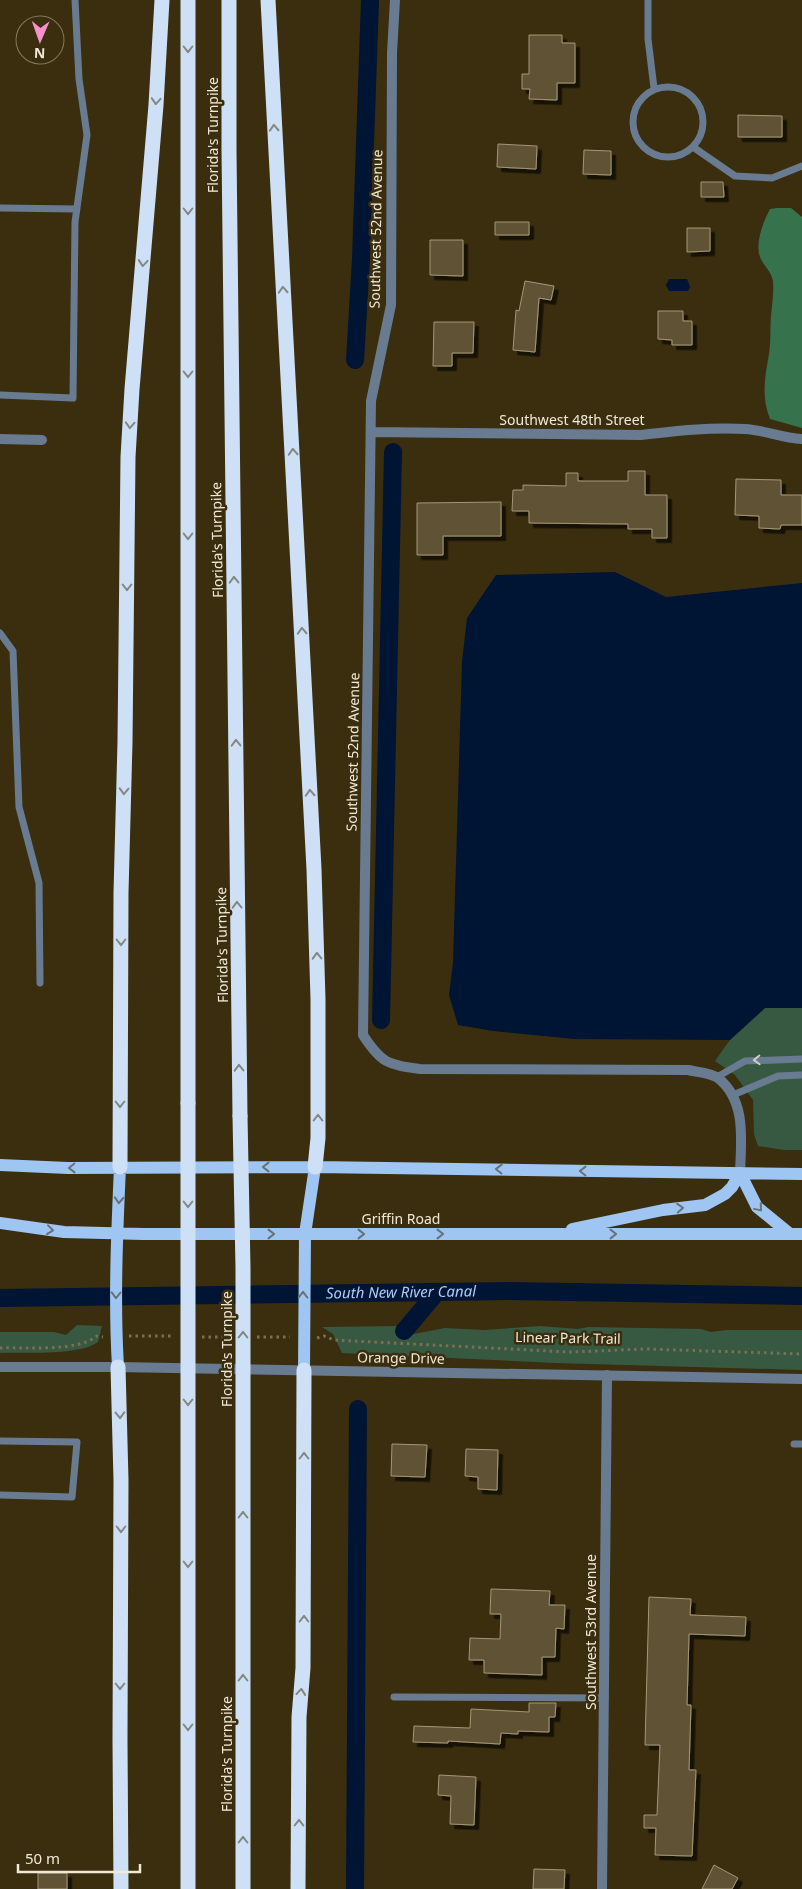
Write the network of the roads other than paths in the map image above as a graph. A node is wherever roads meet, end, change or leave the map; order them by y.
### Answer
1 (75, 0) edge
2 (162, 0) edge
3 (188, 0) edge
4 (229, 0) edge
5 (268, 0) edge
6 (395, 0) edge
7 (648, 0) edge
8 (654, 88) junction
9 (693, 147) junction
10 (802, 166) edge
11 (0, 208) edge
12 (77, 209) junction
13 (0, 395) edge
14 (371, 432) junction
15 (0, 439) edge
16 (802, 439) edge
17 (42, 440) dead end
18 (0, 633) edge
19 (40, 983) dead end
20 (802, 1059) edge
21 (802, 1075) edge
22 (717, 1077) junction
23 (733, 1095) junction
24 (0, 1165) edge
25 (120, 1167) junction
26 (315, 1167) junction
27 (740, 1173) junction
28 (802, 1174) edge
29 (0, 1224) edge
30 (117, 1233) junction
31 (305, 1234) junction
32 (546, 1234) junction
33 (796, 1234) edge
34 (0, 1367) edge
35 (118, 1367) junction
36 (304, 1370) junction
37 (607, 1375) junction
38 (802, 1379) edge
39 (0, 1441) edge
40 (0, 1495) edge
41 (394, 1697) dead end
42 (604, 1698) junction
43 (121, 1889) edge
44 (188, 1889) edge
45 (243, 1889) edge
46 (298, 1889) edge
47 (602, 1889) edge

1 - 12 lane
2 -> 25 highway
3 -> 44 highway, Florida's Turnpike, bridge
45 -> 4 highway, Florida's Turnpike, bridge
26 -> 5 highway
6 - 14 street, Southwest 52nd Avenue
7 - 8 lane
8 - 9 lane
8 - 9 lane
9 - 10 lane
11 - 12 lane
12 - 13 lane
14 - 16 street, Southwest 48th Street
14 - 22 street, Southwest 52nd Avenue
15 - 17 street
18 - 19 lane
20 -> 22 lane
21 - 23 lane
22 - 23 street
23 - 27 street
25 -> 24 main road
26 -> 25 main road
25 -> 30 main road
27 -> 26 main road
26 - 31 main road
27 - 28 main road
32 -> 27 main road
27 -> 33 main road
29 -> 30 main road, Griffin Road
30 -> 31 main road, Griffin Road
30 -> 35 main road
31 -> 32 main road, Griffin Road
36 -> 31 main road
32 -> 33 main road, Griffin Road
34 - 35 street, Orange Drive
35 - 36 street, Orange Drive
35 -> 43 highway
36 - 37 street, Orange Drive
46 -> 36 highway
37 - 38 street, Orange Drive
37 - 42 street, Southwest 53rd Avenue
39 - 40 lane
41 - 42 lane
42 - 47 street, Southwest 53rd Avenue

